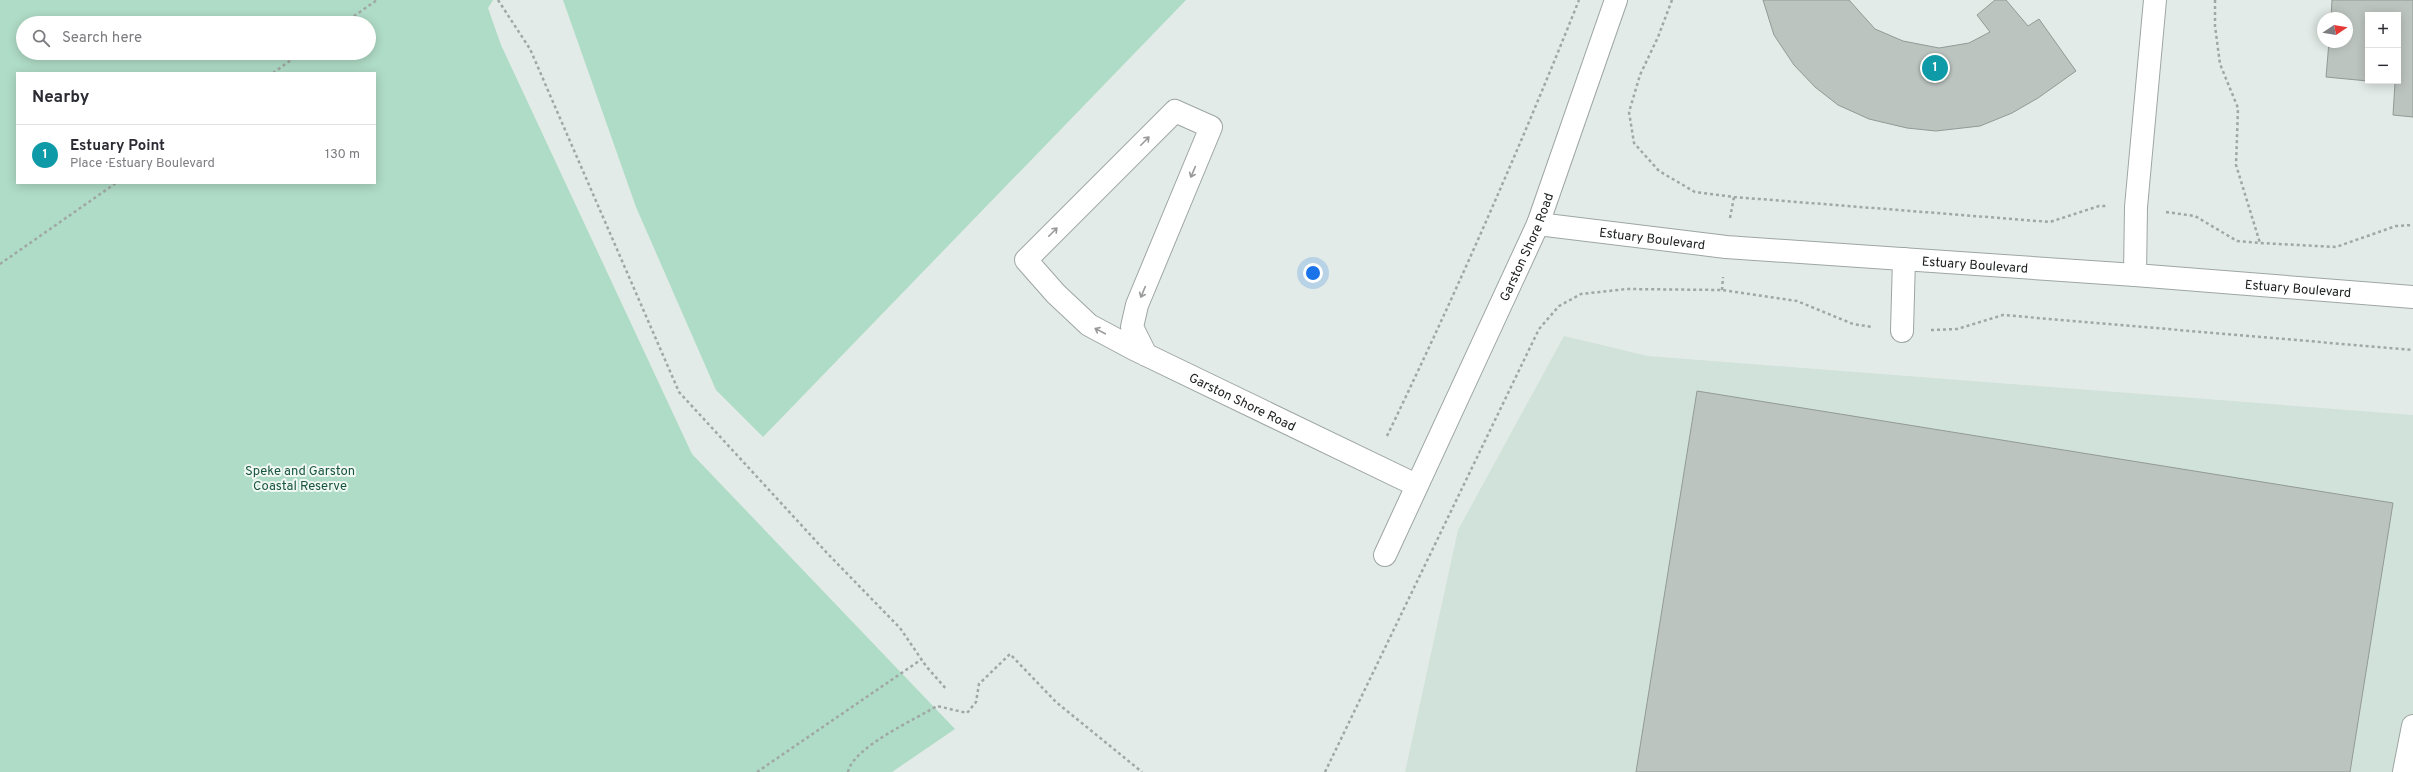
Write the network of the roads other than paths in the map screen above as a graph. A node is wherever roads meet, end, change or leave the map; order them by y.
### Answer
1 (1616, 0) edge
2 (2155, 0) edge
3 (1538, 224) junction
4 (1904, 259) junction
5 (2135, 275) junction
6 (2413, 296) edge
7 (1902, 331) road end
8 (1140, 352) junction
9 (1416, 485) junction
10 (1385, 556) dead end
11 (2413, 726) edge
12 (2404, 772) edge

1 - 3 street, Garston Shore Road
2 - 5 street
3 - 4 street, Estuary Boulevard
3 - 9 street, Garston Shore Road
4 - 5 street, Estuary Boulevard
4 - 7 street
5 - 6 street, Estuary Boulevard
8 -> 8 street, Garston Shore Road
8 - 9 street, Garston Shore Road
9 - 10 street, Garston Shore Road
11 - 12 street

